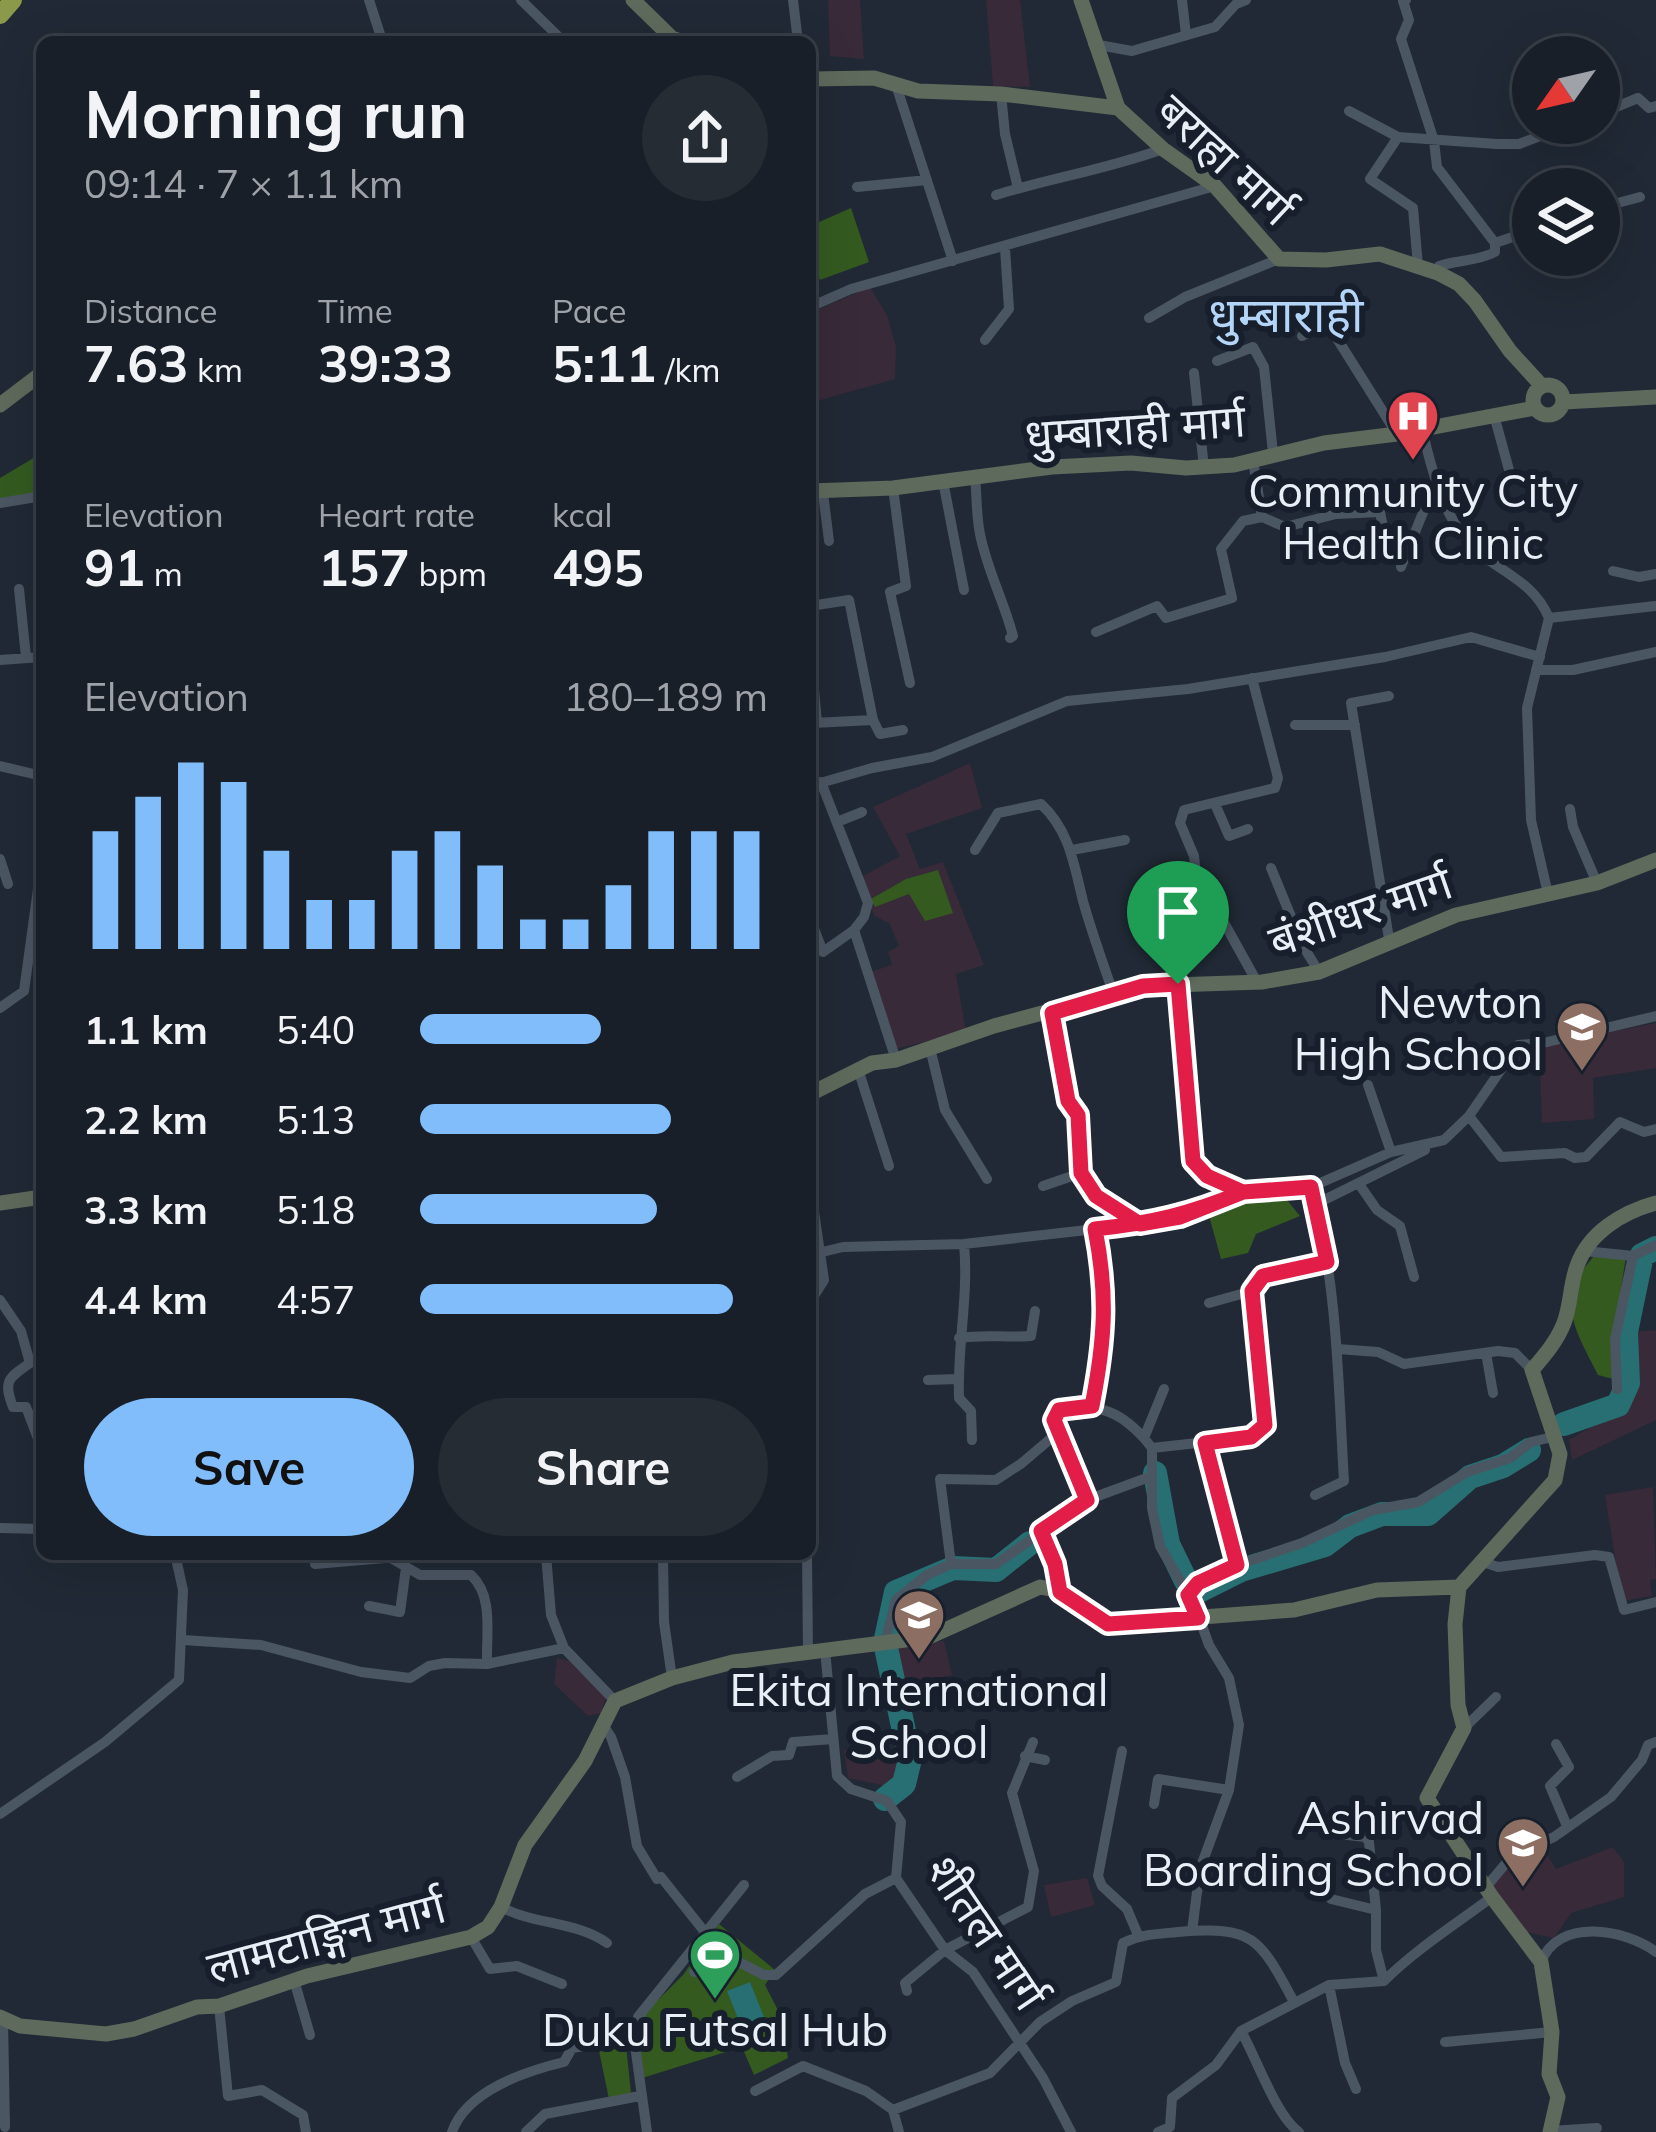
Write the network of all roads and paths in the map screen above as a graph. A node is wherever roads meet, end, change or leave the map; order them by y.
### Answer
1 (13, 0) edge
2 (369, 0) edge
3 (520, 0) edge
4 (633, 0) edge
5 (793, 0) edge
6 (1081, 0) edge
7 (1182, 0) edge
8 (1246, 0) edge
9 (1406, 0) edge
10 (0, 15) edge
11 (1186, 35) junction
12 (380, 36) edge
13 (558, 36) edge
14 (670, 36) edge
15 (797, 36) edge
16 (1093, 44) junction
17 (816, 79) edge
18 (896, 85) junction
19 (1001, 94) junction
20 (1620, 105) edge
21 (1656, 106) edge
22 (1118, 107) junction
23 (1348, 111) dead end
24 (1398, 137) junction
25 (1434, 141) junction
26 (1512, 144) edge
27 (1163, 149) junction
28 (927, 180) junction
29 (1215, 186) junction
30 (857, 188) dead end
31 (1018, 188) junction
32 (996, 195) dead end
33 (1640, 197) dead end
34 (1620, 202) edge
35 (1512, 237) edge
36 (1495, 243) junction
37 (1005, 248) junction
38 (1279, 259) junction
39 (953, 261) junction
40 (1418, 266) junction
41 (1438, 273) junction
42 (816, 305) edge
43 (1148, 318) dead end
44 (1302, 336) dead end
45 (985, 340) dead end
46 (1217, 361) dead end
47 (1194, 374) dead end
48 (36, 378) edge
49 (1542, 386) junction
50 (1656, 398) edge
51 (1564, 402) junction
52 (0, 405) edge
53 (1535, 408) junction
54 (1494, 415) junction
55 (1422, 429) junction
56 (1397, 434) junction
57 (1273, 453) junction
58 (1253, 460) junction
59 (1204, 468) junction
60 (1510, 470) dead end
61 (975, 476) junction
62 (944, 481) junction
63 (893, 488) junction
64 (816, 492) edge
65 (1441, 494) junction
66 (36, 497) edge
67 (0, 502) edge
68 (1262, 517) junction
69 (829, 541) dead end
70 (1412, 546) junction
71 (1401, 566) dead end
72 (1613, 571) dead end
73 (1656, 574) edge
74 (19, 589) dead end
75 (964, 590) dead end
76 (816, 605) edge
77 (1655, 606) edge
78 (1550, 618) junction
79 (1096, 632) dead end
80 (1010, 638) dead end
81 (1656, 652) edge
82 (36, 657) edge
83 (26, 658) junction
84 (0, 660) edge
85 (1538, 663) junction
86 (1252, 678) junction
87 (910, 683) dead end
88 (1389, 696) dead end
89 (873, 719) junction
90 (816, 723) edge
91 (1295, 725) dead end
92 (1355, 725) junction
93 (903, 730) dead end
94 (0, 766) edge
95 (36, 775) edge
96 (816, 784) edge
97 (1215, 804) junction
98 (1570, 809) dead end
99 (862, 812) dead end
100 (837, 822) junction
101 (1248, 829) dead end
102 (1125, 840) dead end
103 (975, 850) dead end
104 (1072, 850) junction
105 (0, 859) edge
106 (1656, 860) edge
107 (1271, 868) dead end
108 (1598, 883) junction
109 (8, 884) dead end
110 (1547, 894) junction
111 (36, 904) edge
112 (854, 930) junction
113 (816, 933) edge
114 (1390, 945) junction
115 (824, 952) junction
116 (816, 957) edge
117 (1319, 973) junction
118 (1257, 982) junction
119 (1178, 984) junction
120 (1114, 995) junction
121 (0, 1009) edge
122 (1052, 1013) junction
123 (1656, 1016) edge
124 (930, 1048) junction
125 (896, 1060) junction
126 (859, 1069) junction
127 (1368, 1085) dead end
128 (816, 1091) edge
129 (1469, 1116) junction
130 (1656, 1129) edge
131 (1444, 1140) junction
132 (1391, 1152) junction
133 (889, 1166) dead end
134 (1081, 1173) junction
135 (987, 1179) dead end
136 (1359, 1184) junction
137 (1043, 1186) dead end
138 (1311, 1187) junction
139 (1243, 1192) junction
140 (36, 1197) edge
141 (0, 1203) edge
142 (1656, 1203) edge
143 (1316, 1204) junction
144 (1140, 1224) junction
145 (1095, 1229) junction
146 (964, 1244) junction
147 (1656, 1245) edge
148 (1585, 1250) junction
149 (817, 1254) edge
150 (1634, 1256) junction
151 (1327, 1262) junction
152 (1414, 1277) dead end
153 (1252, 1291) junction
154 (816, 1296) edge
155 (0, 1300) edge
156 (1209, 1303) dead end
157 (1035, 1311) dead end
158 (959, 1339) junction
159 (1338, 1349) junction
160 (1486, 1353) junction
161 (1532, 1370) junction
162 (958, 1379) junction
163 (928, 1380) dead end
164 (1165, 1389) dead end
165 (1617, 1389) dead end
166 (1493, 1393) dead end
167 (1092, 1406) junction
168 (13, 1407) edge
169 (1056, 1433) junction
170 (1557, 1436) junction
171 (972, 1440) dead end
172 (36, 1441) edge
173 (1148, 1443) junction
174 (1205, 1443) junction
175 (1152, 1477) junction
176 (1315, 1495) dead end
177 (1087, 1500) junction
178 (0, 1528) edge
179 (36, 1529) edge
180 (1041, 1531) junction
181 (176, 1560) edge
182 (350, 1560) edge
183 (391, 1560) edge
184 (547, 1560) edge
185 (663, 1560) edge
186 (808, 1560) edge
187 (1483, 1562) junction
188 (315, 1564) dead end
189 (951, 1564) junction
190 (1237, 1565) junction
191 (406, 1568) junction
192 (1459, 1587) junction
193 (1060, 1592) junction
194 (1188, 1595) junction
195 (1656, 1602) edge
196 (370, 1606) dead end
197 (1198, 1618) junction
198 (183, 1640) junction
199 (885, 1642) junction
200 (564, 1648) junction
201 (816, 1652) junction
202 (487, 1664) junction
203 (672, 1678) junction
204 (1496, 1697) dead end
205 (615, 1702) junction
206 (603, 1725) junction
207 (1464, 1728) junction
208 (833, 1739) junction
209 (1033, 1742) dead end
210 (1656, 1742) edge
211 (1556, 1744) dead end
212 (1122, 1750) dead end
213 (1025, 1756) junction
214 (1045, 1760) dead end
215 (737, 1777) dead end
216 (1229, 1790) junction
217 (1154, 1804) dead end
218 (0, 1814) edge
219 (1567, 1826) junction
220 (1339, 1834) dead end
221 (896, 1877) junction
222 (744, 1885) dead end
223 (1489, 1892) junction
224 (1331, 1899) dead end
225 (501, 1907) junction
226 (1376, 1910) junction
227 (704, 1931) junction
228 (1192, 1931) junction
229 (1138, 1935) junction
230 (471, 1937) junction
231 (607, 1943) dead end
232 (945, 1950) junction
233 (1655, 1952) edge
234 (1541, 1962) junction
235 (694, 1972) dead end
236 (294, 1980) junction
237 (1384, 1981) junction
238 (562, 1984) dead end
239 (1328, 1984) junction
240 (907, 1990) dead end
241 (1294, 2002) junction
242 (219, 2006) junction
243 (2, 2018) edge
244 (1241, 2031) junction
245 (1552, 2032) junction
246 (310, 2036) dead end
247 (634, 2038) junction
248 (1019, 2042) junction
249 (1444, 2042) dead end
250 (1356, 2090) dead end
251 (755, 2091) dead end
252 (640, 2096) junction
253 (892, 2110) junction
254 (5, 2127) dead end
255 (1598, 2128) dead end
256 (306, 2131) edge
257 (1551, 2131) edge
258 (290, 2132) edge
259 (452, 2132) edge
260 (526, 2132) edge
261 (647, 2132) edge
262 (898, 2132) edge
263 (1071, 2132) edge
264 (1158, 2132) edge
265 (1299, 2132) edge

1 - 10 highway
2 - 12 street
3 - 13 street
4 - 14 main road
5 - 15 street
6 - 16 main road
7 - 11 street
8 - 11 street
9 - 25 street
11 - 16 street
16 - 22 main road
17 - 18 main road, बराहा मार्ग
18 - 19 main road, बराहा मार्ग
18 - 28 street
19 - 22 main road, बराहा मार्ग
19 - 31 street
20 - 21 street
22 - 27 main road, बराहा मार्ग
23 - 24 street
24 - 25 street
24 - 40 street
25 - 26 street
25 - 36 street
27 - 29 main road, बराहा मार्ग
27 - 31 street
28 - 30 street
28 - 39 street
29 - 37 street
29 - 38 main road, बराहा मार्ग
31 - 32 street
33 - 34 street
35 - 36 street
36 - 41 street
37 - 39 street
37 - 45 street
38 - 40 main road, बराहा मार्ग
38 - 43 street
39 - 42 street
40 - 41 main road, बराहा मार्ग
41 - 49 main road, बराहा मार्ग
44 - 56 street
46 - 57 street
47 - 59 street
48 - 52 main road
49 - 51 main road
49 - 53 main road
50 - 51 main road
51 - 53 main road
53 - 54 main road, धुम्बाराही मार्ग
54 - 55 main road, धुम्बाराही मार्ग
54 - 60 street
55 - 56 main road, धुम्बाराही मार्ग
55 - 65 street
56 - 57 main road, धुम्बाराही मार्ग
57 - 58 main road, धुम्बाराही मार्ग
58 - 59 main road, धुम्बाराही मार्ग
58 - 68 street
59 - 61 main road, धुम्बाराही मार्ग
61 - 62 main road, धुम्बाराही मार्ग
61 - 80 street
62 - 63 main road, धुम्बाराही मार्ग
62 - 75 street
63 - 64 main road, धुम्बाराही मार्ग
63 - 87 street
64 - 69 street
65 - 70 street
65 - 78 street
66 - 67 street
68 - 70 street
68 - 79 street
70 - 71 street
72 - 73 street
74 - 83 street
76 - 89 street
77 - 78 street
78 - 85 street
81 - 85 street
82 - 83 street
83 - 84 street
85 - 86 street
85 - 110 street
86 - 96 street
86 - 97 street
88 - 92 street
89 - 90 street
89 - 93 street
91 - 92 street
92 - 114 street
94 - 95 street
96 - 100 street
97 - 101 street
97 - 118 street
98 - 108 street
99 - 100 street
100 - 112 street
102 - 104 street
103 - 104 street
104 - 120 street
105 - 109 street
106 - 108 main road, बंशीधर मार्ग
107 - 117 street
108 - 110 main road, बंशीधर मार्ग
110 - 114 main road, बंशीधर मार्ग
111 - 121 street
112 - 115 street
112 - 125 street
113 - 115 street
114 - 117 main road, बंशीधर मार्ग
115 - 116 street
117 - 118 main road, बंशीधर मार्ग
118 - 119 main road, बंशीधर मार्ग
119 - 120 main road, बंशीधर मार्ग
119 - 139 street
120 - 122 main road, बंशीधर मार्ग
122 - 124 main road, बंशीधर मार्ग
122 - 134 street
123 - 129 street
124 - 125 main road, बंशीधर मार्ग
124 - 135 street
125 - 126 main road, बंशीधर मार्ग
126 - 128 main road, बंशीधर मार्ग
126 - 133 street
127 - 132 street
129 - 130 street
129 - 131 street
131 - 132 street
131 - 136 street
132 - 138 street
134 - 137 street
134 - 144 street
136 - 143 street
136 - 152 street
138 - 139 street
138 - 143 street
139 - 144 street
140 - 141 main road
142 - 148 main road
143 - 151 street
144 - 145 street
145 - 146 street
145 - 167 street
146 - 149 street
146 - 158 street
147 - 150 street
148 - 150 street
148 - 161 main road
149 - 154 street
150 - 165 street
151 - 153 street
151 - 159 street
153 - 156 street
153 - 174 street
155 - 168 street
157 - 158 street
158 - 162 street
159 - 160 street
159 - 176 street
160 - 161 street
160 - 166 street
161 - 170 main road
162 - 163 street
162 - 171 street
164 - 173 street
167 - 169 street
167 - 173 street
168 - 172 street
169 - 177 street
169 - 189 street
170 - 187 main road
170 - 190 street
173 - 174 street
173 - 175 street
174 - 190 street
175 - 177 street
175 - 194 street
177 - 180 street
178 - 179 street
180 - 189 street
180 - 193 street
181 - 198 street
182 - 188 street
183 - 191 street
184 - 200 street
185 - 203 street
186 - 201 street, शीतल मार्ग
187 - 192 main road
187 - 195 street
189 - 199 street
190 - 194 street
191 - 196 street
191 - 202 street
192 - 197 main road
192 - 207 main road
193 - 197 main road
193 - 199 main road
194 - 197 street
197 - 216 street
198 - 202 street
198 - 218 street
199 - 201 main road
200 - 202 street
200 - 205 street
201 - 203 main road
201 - 208 street, शीतल मार्ग
203 - 205 main road
204 - 207 street
205 - 206 main road, लामटाङ्गिन मार्ग
206 - 225 main road, लामटाङ्गिन मार्ग
206 - 227 street
207 - 223 main road
208 - 215 street
208 - 221 street, शीतल मार्ग
209 - 213 street
210 - 219 street
211 - 219 street
212 - 229 street
213 - 214 street
213 - 232 street
216 - 217 street
216 - 228 street
219 - 223 street
220 - 226 street
221 - 232 street, शीतल मार्ग
221 - 235 street
222 - 227 street
223 - 234 main road
223 - 237 street
224 - 226 street
225 - 230 main road, लामटाङ्गिन मार्ग
225 - 231 street
226 - 237 street
227 - 247 street
228 - 229 street
228 - 241 street
229 - 248 street
230 - 236 main road, लामटाङ्गिन मार्ग
230 - 238 street
232 - 240 street
232 - 248 street, शीतल मार्ग
233 - 234 street
234 - 245 main road
236 - 242 main road, लामटाङ्गिन मार्ग
236 - 246 street
237 - 239 street
239 - 241 street
239 - 250 street
241 - 244 street
242 - 243 main road, लामटाङ्गिन मार्ग
242 - 256 street
243 - 254 street
244 - 264 street
244 - 265 street
245 - 249 street
245 - 257 main road
247 - 252 street
247 - 259 street
248 - 253 street
248 - 263 street, शीतल मार्ग
251 - 253 street
252 - 260 street
252 - 261 street
253 - 262 street
255 - 257 street
256 - 258 street

